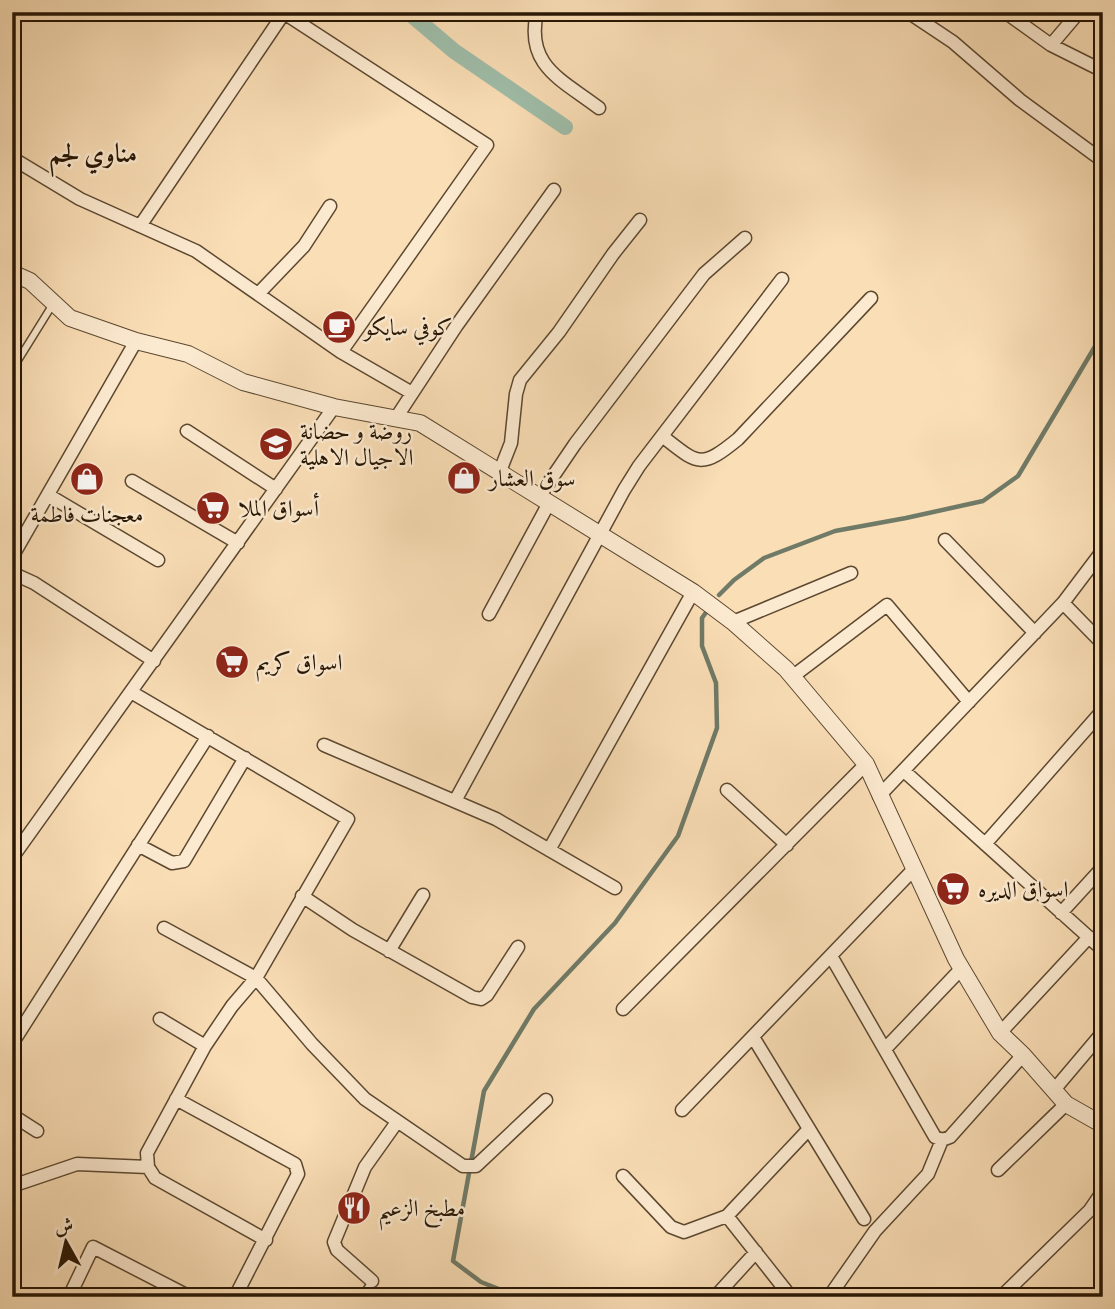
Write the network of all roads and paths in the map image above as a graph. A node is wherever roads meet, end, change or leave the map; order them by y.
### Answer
1 (537, 12) edge
2 (908, 12) edge
3 (1005, 12) edge
4 (1079, 12) edge
5 (1051, 45) junction
6 (1103, 71) edge
7 (599, 107) dead end
8 (12, 158) edge
9 (1103, 160) edge
10 (554, 190) dead end
11 (330, 206) dead end
12 (640, 220) dead end
13 (140, 226) junction
14 (745, 238) dead end
15 (12, 274) edge
16 (782, 279) dead end
17 (258, 294) junction
18 (871, 298) dead end
19 (54, 303) junction
20 (136, 341) junction
21 (341, 352) junction
22 (12, 370) edge
23 (412, 393) junction
24 (334, 407) junction
25 (396, 418) junction
26 (187, 431) dead end
27 (662, 436) junction
28 (500, 471) junction
29 (132, 481) dead end
30 (276, 489) junction
31 (48, 495) junction
32 (544, 500) junction
33 (601, 534) junction
34 (945, 540) dead end
35 (238, 543) junction
36 (1103, 550) edge
37 (12, 557) edge
38 (158, 560) dead end
39 (12, 573) edge
40 (851, 573) dead end
41 (694, 592) junction
42 (1063, 603) junction
43 (489, 614) dead end
44 (733, 622) junction
45 (1034, 633) junction
46 (1103, 645) edge
47 (154, 661) junction
48 (792, 677) junction
49 (131, 692) junction
50 (969, 702) junction
51 (1103, 710) edge
52 (208, 736) junction
53 (324, 745) dead end
54 (245, 758) junction
55 (866, 764) junction
56 (904, 771) junction
57 (727, 790) dead end
58 (879, 796) junction
59 (454, 801) junction
60 (985, 844) junction
61 (138, 845) junction
62 (787, 845) junction
63 (549, 850) junction
64 (12, 858) edge
65 (1103, 867) edge
66 (915, 868) junction
67 (615, 888) dead end
68 (424, 895) dead end
69 (302, 896) junction
70 (1061, 913) junction
71 (164, 928) dead end
72 (1089, 937) junction
73 (518, 947) dead end
74 (1103, 950) edge
75 (389, 951) junction
76 (831, 956) junction
77 (962, 968) junction
78 (256, 978) junction
79 (623, 1009) dead end
80 (160, 1019) dead end
81 (1103, 1032) edge
82 (1000, 1033) junction
83 (753, 1037) junction
84 (15, 1039) dead end
85 (205, 1046) junction
86 (885, 1049) junction
87 (1023, 1055) junction
88 (1054, 1090) junction
89 (176, 1099) junction
90 (546, 1100) dead end
91 (1066, 1104) junction
92 (682, 1110) dead end
93 (12, 1115) edge
94 (397, 1122) junction
95 (1103, 1125) edge
96 (809, 1129) junction
97 (37, 1131) dead end
98 (942, 1140) junction
99 (148, 1167) junction
100 (998, 1170) dead end
101 (623, 1176) dead end
102 (12, 1186) edge
103 (1103, 1191) edge
104 (727, 1216) junction
105 (864, 1219) dead end
106 (266, 1240) junction
107 (756, 1252) junction
108 (372, 1281) joint
109 (69, 1297) edge
110 (190, 1297) edge
111 (235, 1297) edge
112 (362, 1297) edge
113 (715, 1297) edge
114 (791, 1297) edge
115 (829, 1297) edge
116 (1001, 1297) edge

1 - 7 street
2 - 9 street
3 - 5 street
4 - 5 street
5 - 6 street
8 - 13 street
10 - 23 street
11 - 17 street
12 - 28 street
13 - 17 street
13 - 21 street
14 - 32 street
15 - 19 street
16 - 27 street
17 - 21 street
18 - 27 street
19 - 20 street
19 - 22 lane
20 - 24 street
20 - 31 street
21 - 23 street
23 - 25 street
24 - 25 street
24 - 30 street
25 - 28 street
26 - 30 street
27 - 33 street
28 - 32 street
29 - 35 street
30 - 35 street
31 - 37 street
31 - 38 street
32 - 33 street
32 - 43 street
33 - 41 street
33 - 59 street
34 - 45 street
35 - 47 street
36 - 42 street
39 - 47 street
40 - 44 street
41 - 44 street
41 - 63 street
42 - 45 street
42 - 46 street
44 - 48 street
45 - 50 street
47 - 49 street
48 - 50 street
48 - 55 street
49 - 52 street
49 - 64 street
50 - 56 street
51 - 60 street
52 - 54 street
52 - 61 street
53 - 59 street
54 - 61 street
54 - 69 street
55 - 58 street
55 - 62 street
56 - 58 street
56 - 60 street
57 - 62 street
58 - 66 street
59 - 63 street
60 - 70 street
61 - 84 street
62 - 79 street
63 - 67 street
65 - 70 street
66 - 76 street
66 - 77 street
68 - 75 street
69 - 75 street
69 - 78 street
70 - 72 street
71 - 78 street
72 - 74 street
72 - 82 street
73 - 75 street
76 - 83 street
76 - 86 street
77 - 82 street
77 - 86 street
78 - 85 street
78 - 94 street
80 - 85 street
81 - 88 street
82 - 87 street
83 - 92 street
83 - 96 street
85 - 89 street
86 - 98 street
87 - 88 street
87 - 98 street
88 - 91 street
89 - 99 street
89 - 106 street
90 - 94 street
91 - 95 street
91 - 100 street
93 - 97 street
94 - 108 street
96 - 104 street
96 - 105 street
98 - 115 street
99 - 102 street
99 - 106 street
101 - 104 street
103 - 116 street
104 - 107 street
106 - 111 street
107 - 113 street
107 - 114 street
108 - 112 lane
109 - 110 street

